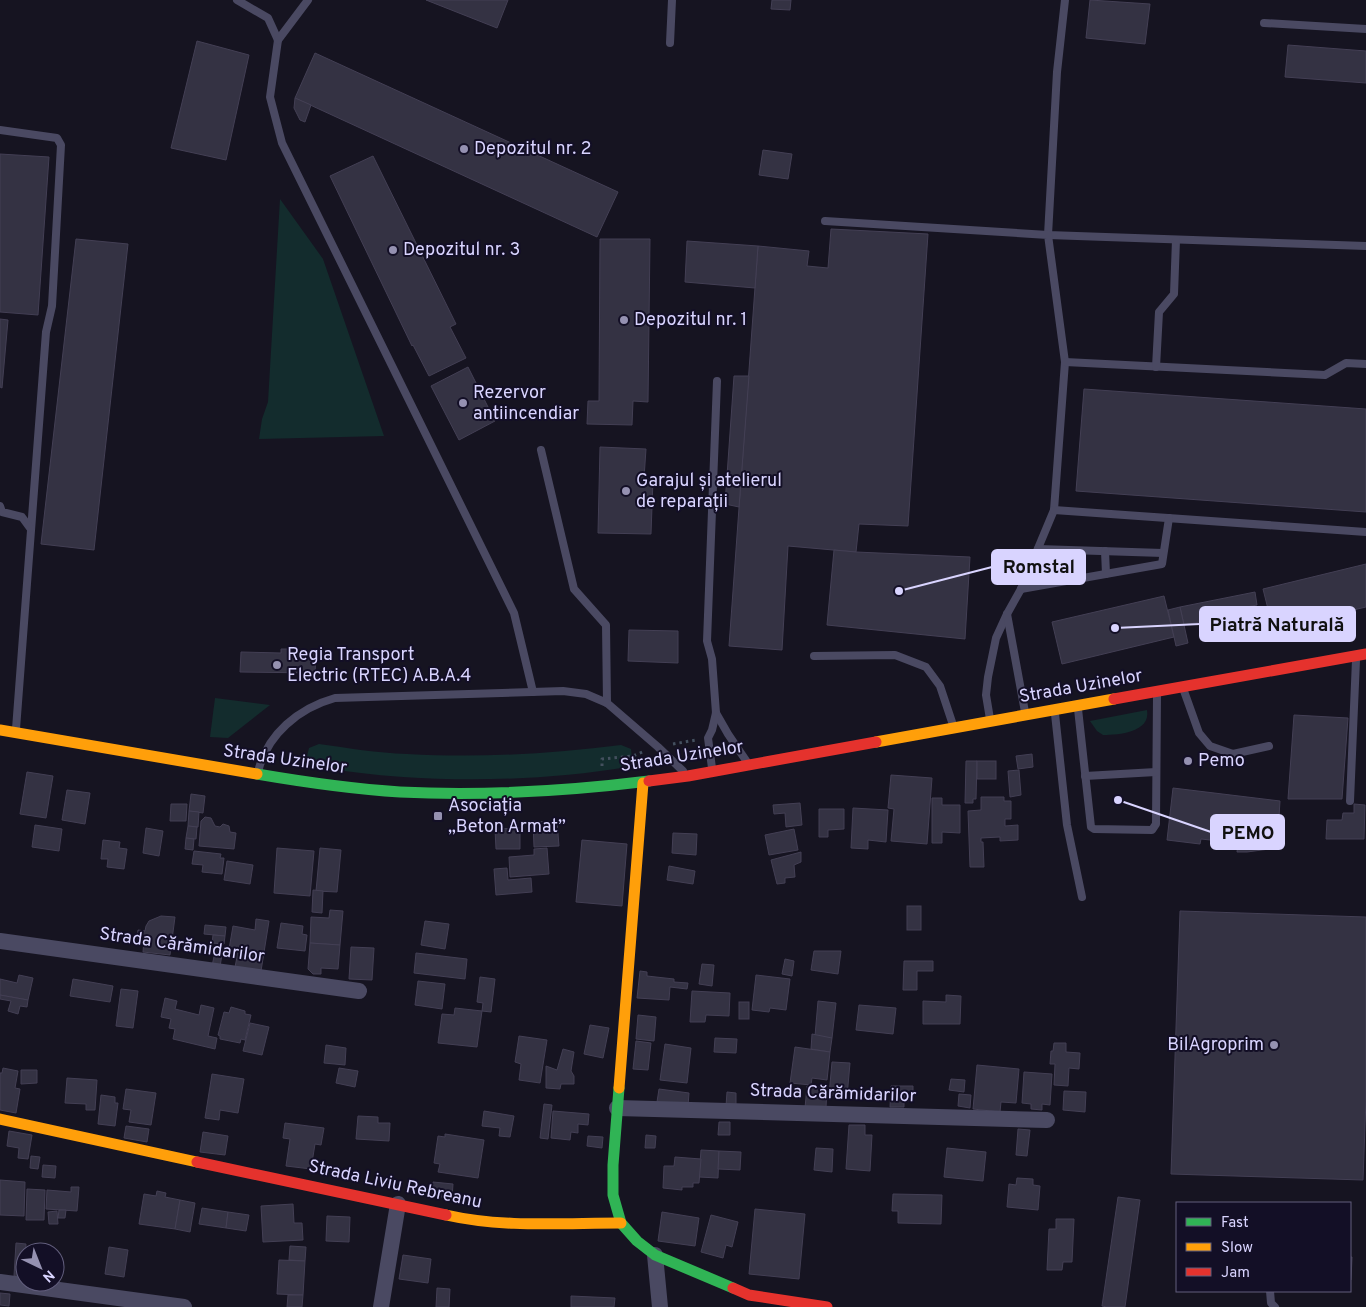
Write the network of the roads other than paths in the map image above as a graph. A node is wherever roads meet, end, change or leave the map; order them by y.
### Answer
1 (238, 0) edge
2 (308, 0) edge
3 (672, 0) edge
4 (1065, 0) edge
5 (1264, 23) dead end
6 (1366, 29) edge
7 (278, 40) junction
8 (670, 43) dead end
9 (0, 130) edge
10 (825, 221) dead end
11 (1048, 234) junction
12 (1176, 240) junction
13 (1366, 246) edge
14 (1065, 362) junction
15 (1366, 364) edge
16 (1156, 367) junction
17 (718, 381) dead end
18 (541, 450) dead end
19 (0, 506) edge
20 (1054, 510) junction
21 (1169, 518) junction
22 (30, 528) junction
23 (1366, 532) edge
24 (1038, 549) junction
25 (1105, 551) junction
26 (1163, 553) junction
27 (1106, 574) junction
28 (1021, 589) junction
29 (1007, 614) junction
30 (1361, 655) edge
31 (814, 656) dead end
32 (1182, 686) junction
33 (1157, 691) junction
34 (533, 692) junction
35 (607, 703) junction
36 (1078, 705) junction
37 (1055, 709) junction
38 (716, 713) junction
39 (1026, 714) junction
40 (990, 721) junction
41 (954, 727) junction
42 (0, 730) edge
43 (16, 733) junction
44 (1269, 746) dead end
45 (748, 764) junction
46 (712, 771) junction
47 (1156, 772) junction
48 (257, 775) junction
49 (688, 776) junction
50 (1085, 776) junction
51 (644, 783) junction
52 (1350, 801) dead end
53 (1082, 897) dead end
54 (0, 941) edge
55 (359, 991) dead end
56 (618, 1108) junction
57 (0, 1119) edge
58 (1047, 1120) dead end
59 (398, 1204) junction
60 (621, 1223) junction
61 (655, 1255) junction
62 (0, 1282) edge
63 (1270, 1292) edge
64 (184, 1307) edge
65 (381, 1307) edge
66 (660, 1307) edge
67 (827, 1307) edge
68 (1275, 1307) edge

1 - 7 lane
2 - 7 lane
3 - 8 lane
4 - 11 lane
5 - 6 lane
7 - 34 lane
9 - 22 lane
10 - 11 lane
11 - 12 lane
11 - 14 lane
12 - 13 lane
12 - 16 lane
14 - 16 lane
14 - 20 lane
15 - 16 lane
17 - 38 lane
18 - 35 lane
19 - 22 lane
20 - 21 lane
20 - 24 lane
21 - 23 lane
21 - 26 lane
22 - 43 lane
24 - 25 lane
24 - 28 lane
25 - 26 lane
25 - 27 lane
26 - 27 lane
27 - 28 lane
28 - 29 lane
29 - 39 lane
29 - 40 lane
30 - 32 main road, Strada Uzinelor
30 - 52 lane
31 - 41 lane
32 - 33 main road, Strada Uzinelor
32 - 44 lane
33 - 36 main road, Strada Uzinelor
33 - 47 lane
34 - 35 lane
34 - 48 lane
35 - 49 lane
36 - 37 main road, Strada Uzinelor
36 - 50 lane
37 - 39 main road, Strada Uzinelor
37 - 53 lane
38 - 45 lane
38 - 46 lane
39 - 40 main road, Strada Uzinelor
40 - 41 main road, Strada Uzinelor
41 - 45 main road, Strada Uzinelor
42 - 43 main road, Strada Uzinelor
43 - 48 main road, Strada Uzinelor
45 - 46 main road, Strada Uzinelor
46 - 49 main road, Strada Uzinelor
47 - 50 lane
47 - 50 lane
48 - 51 main road, Strada Uzinelor
49 - 51 main road, Strada Uzinelor
51 - 56 main road
54 - 55 street, Strada Cărămidarilor
56 - 58 street, Strada Cărămidarilor
56 - 60 main road
57 - 59 main road, Strada Liviu Rebreanu
59 - 60 main road, Strada Liviu Rebreanu
59 - 65 street
60 - 61 main road
61 - 66 street
61 - 67 main road
62 - 64 street
63 - 68 lane

